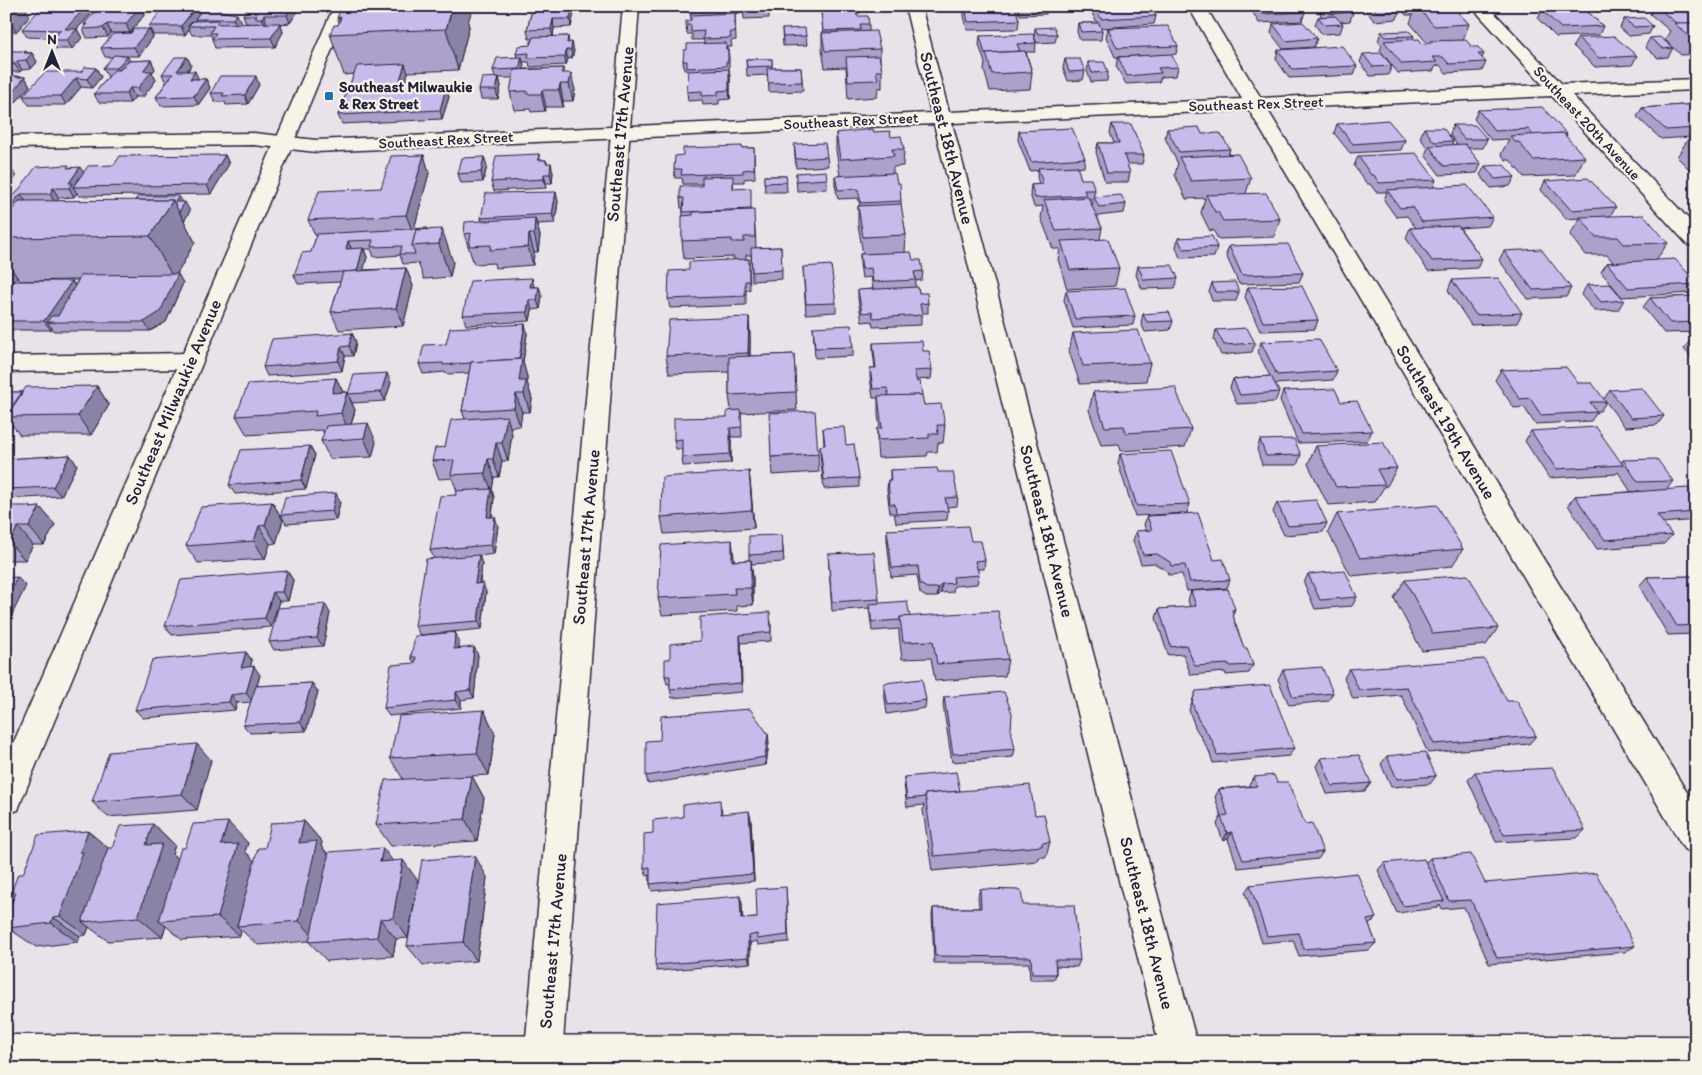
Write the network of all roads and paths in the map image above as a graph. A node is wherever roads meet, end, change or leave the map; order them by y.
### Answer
1 (342, 6) edge
2 (631, 6) edge
3 (913, 6) edge
4 (1196, 6) edge
5 (1479, 6) edge
6 (1696, 84) edge
7 (1558, 91) junction
8 (1255, 104) junction
9 (942, 117) junction
10 (620, 132) junction
11 (6, 142) edge
12 (284, 142) junction
13 (1696, 240) edge
14 (190, 361) junction
15 (6, 364) edge
16 (7, 796) edge
17 (1696, 838) edge
18 (6, 1054) edge
19 (1181, 1055) junction
20 (1696, 1055) edge
21 (543, 1062) edge

1 - 12 street, Southeast Milwaukie Avenue
2 - 10 street, Southeast 17th Avenue
3 - 9 street, Southeast 18th Avenue
4 - 8 street, Southeast 19th Avenue
5 - 7 street, Southeast 20th Avenue
6 - 7 street, Southeast Rex Street
7 - 8 street, Southeast Rex Street
7 - 13 street, Southeast 20th Avenue
8 - 9 street, Southeast Rex Street
8 - 17 street, Southeast 19th Avenue
9 - 10 street, Southeast Rex Street
9 - 19 street, Southeast 18th Avenue
10 - 12 street, Southeast Rex Street
10 - 21 street, Southeast 17th Avenue
11 - 12 street, Southeast Rex Street
12 - 14 street, Southeast Milwaukie Avenue
14 - 15 street
14 - 16 street, Southeast Milwaukie Avenue
18 - 21 street
19 - 20 street
19 - 21 street

